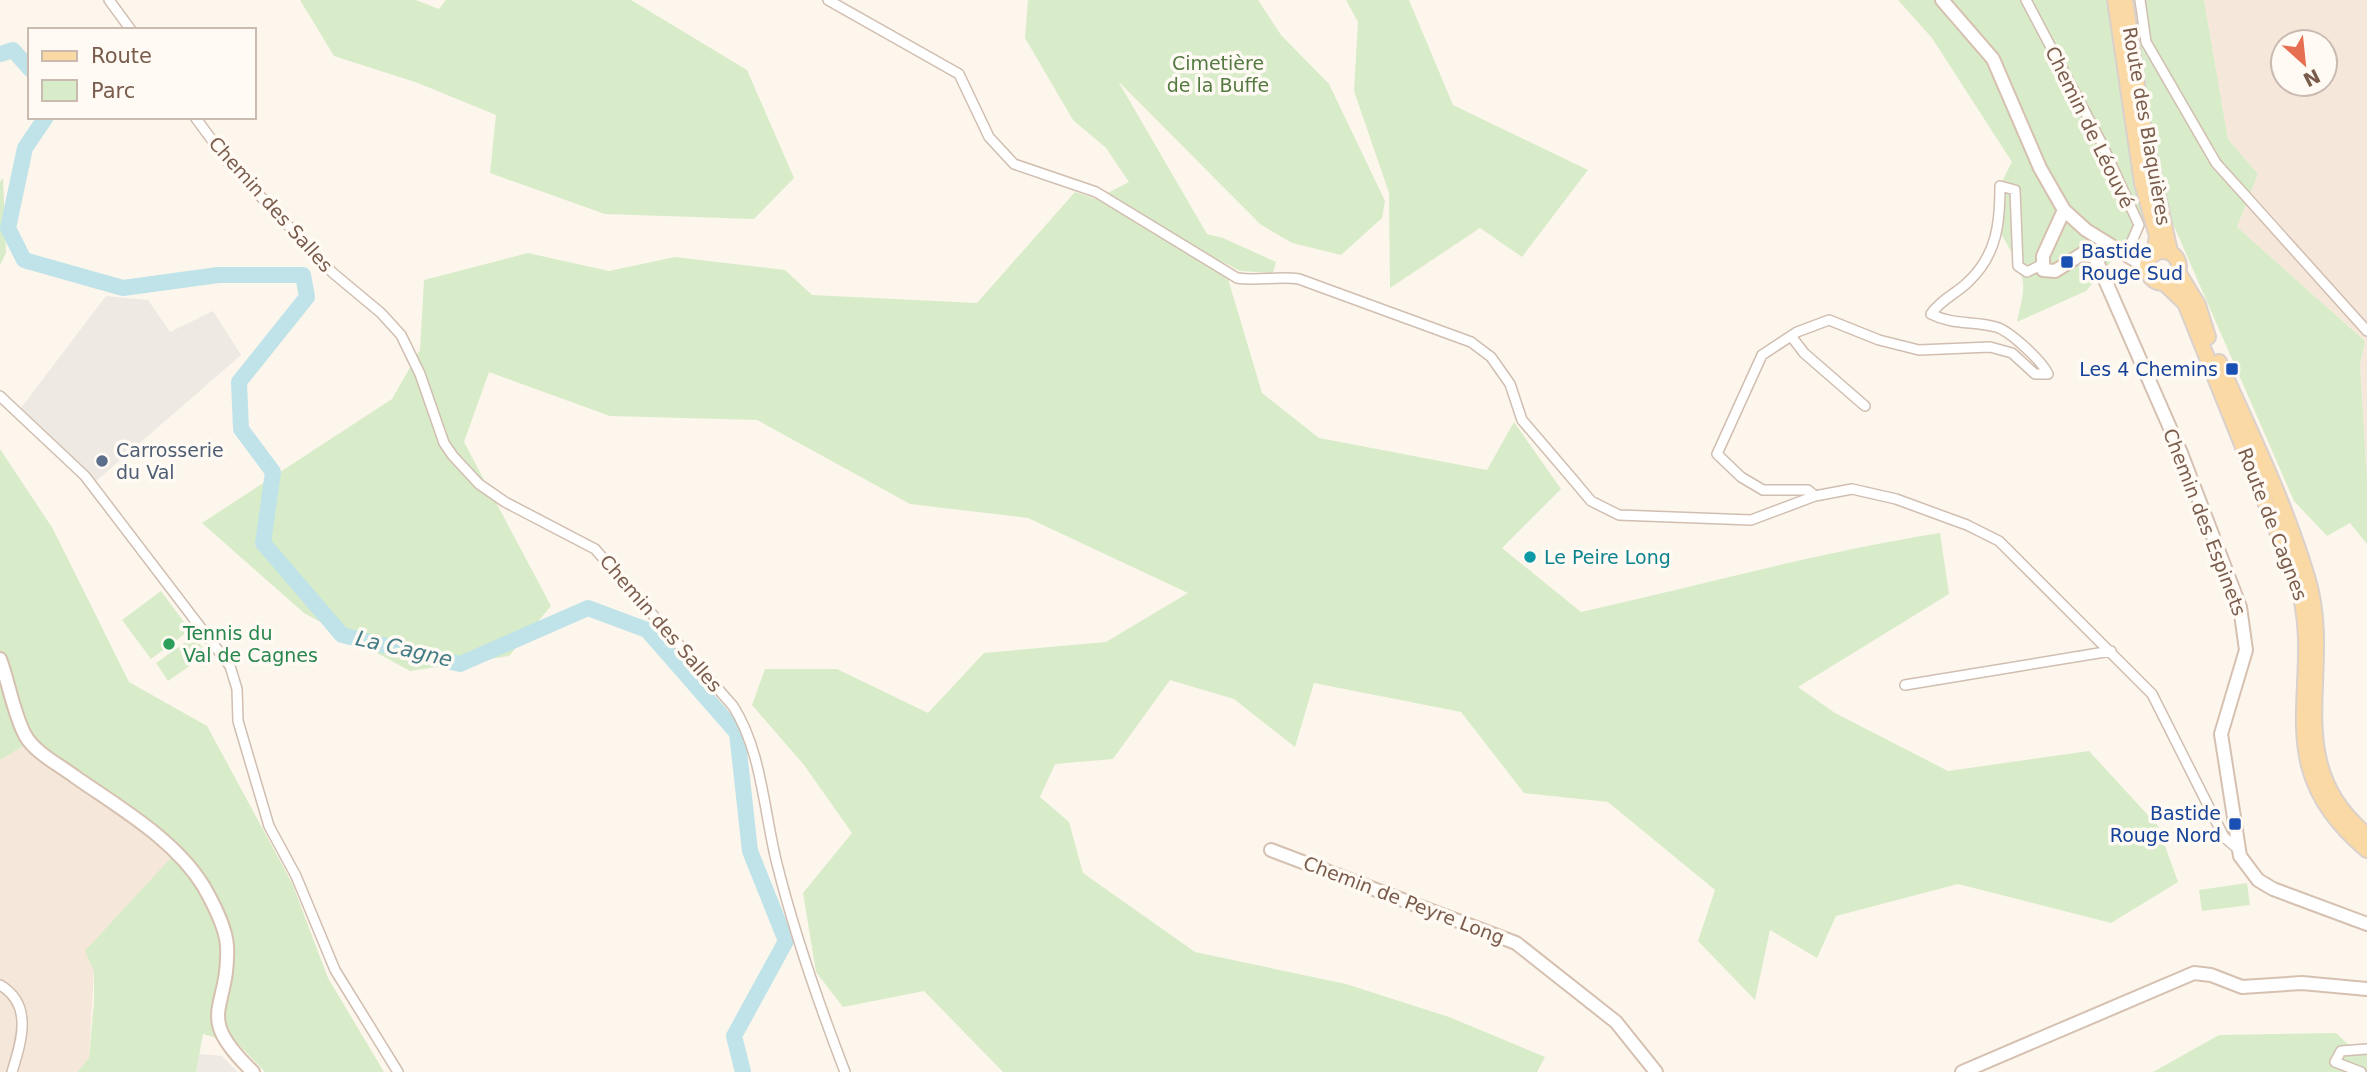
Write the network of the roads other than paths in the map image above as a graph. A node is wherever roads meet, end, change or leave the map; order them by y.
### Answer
1 (109, 0) edge
2 (828, 0) edge
3 (1942, 0) edge
4 (2026, 0) edge
5 (2115, 0) edge
6 (2123, 0) edge
7 (2140, 0) edge
8 (2118, 20) junction
9 (130, 28) edge
10 (196, 119) edge
11 (2064, 211) junction
12 (2170, 252) junction
13 (2128, 257) junction
14 (2150, 259) junction
15 (2043, 270) junction
16 (2178, 272) junction
17 (2164, 283) junction
18 (2367, 331) edge
19 (1791, 336) junction
20 (0, 396) edge
21 (1865, 406) dead end
22 (1815, 496) junction
23 (2111, 651) junction
24 (0, 659) edge
25 (1905, 685) dead end
26 (2367, 835) edge
27 (1270, 849) dead end
28 (2239, 850) junction
29 (2367, 850) edge
30 (2367, 924) edge
31 (0, 985) edge
32 (2367, 989) edge
33 (2367, 1049) edge
34 (12, 1072) edge
35 (253, 1072) edge
36 (398, 1072) edge
37 (845, 1072) edge
38 (1656, 1072) edge
39 (1962, 1072) edge
40 (2361, 1072) edge

1 - 9 street
2 - 22 street
3 - 11 street
4 - 13 street, Chemin de Léouvé
5 - 8 main road, Route des Blaquières
6 - 8 street
6 - 12 main road, Route des Blaquières
7 - 18 street
8 - 14 main road, Route des Blaquières
10 - 37 street, Chemin des Salles
11 - 13 street
11 - 15 street
12 - 14 main road
12 - 16 main road
13 - 14 street
14 - 17 main road
15 - 19 street
15 - 28 street, Chemin des Espinets
16 - 17 main road
16 - 26 main road, Route de Cagnes
17 - 29 main road, Route de Cagnes
19 - 21 street
19 - 22 street
20 - 36 street
22 - 23 street
23 - 25 street
23 - 28 street
24 - 35 street
27 - 38 street, Chemin de Peyre Long
28 - 30 street, Chemin des Espinets
31 - 34 street
32 - 39 street
33 - 40 street

